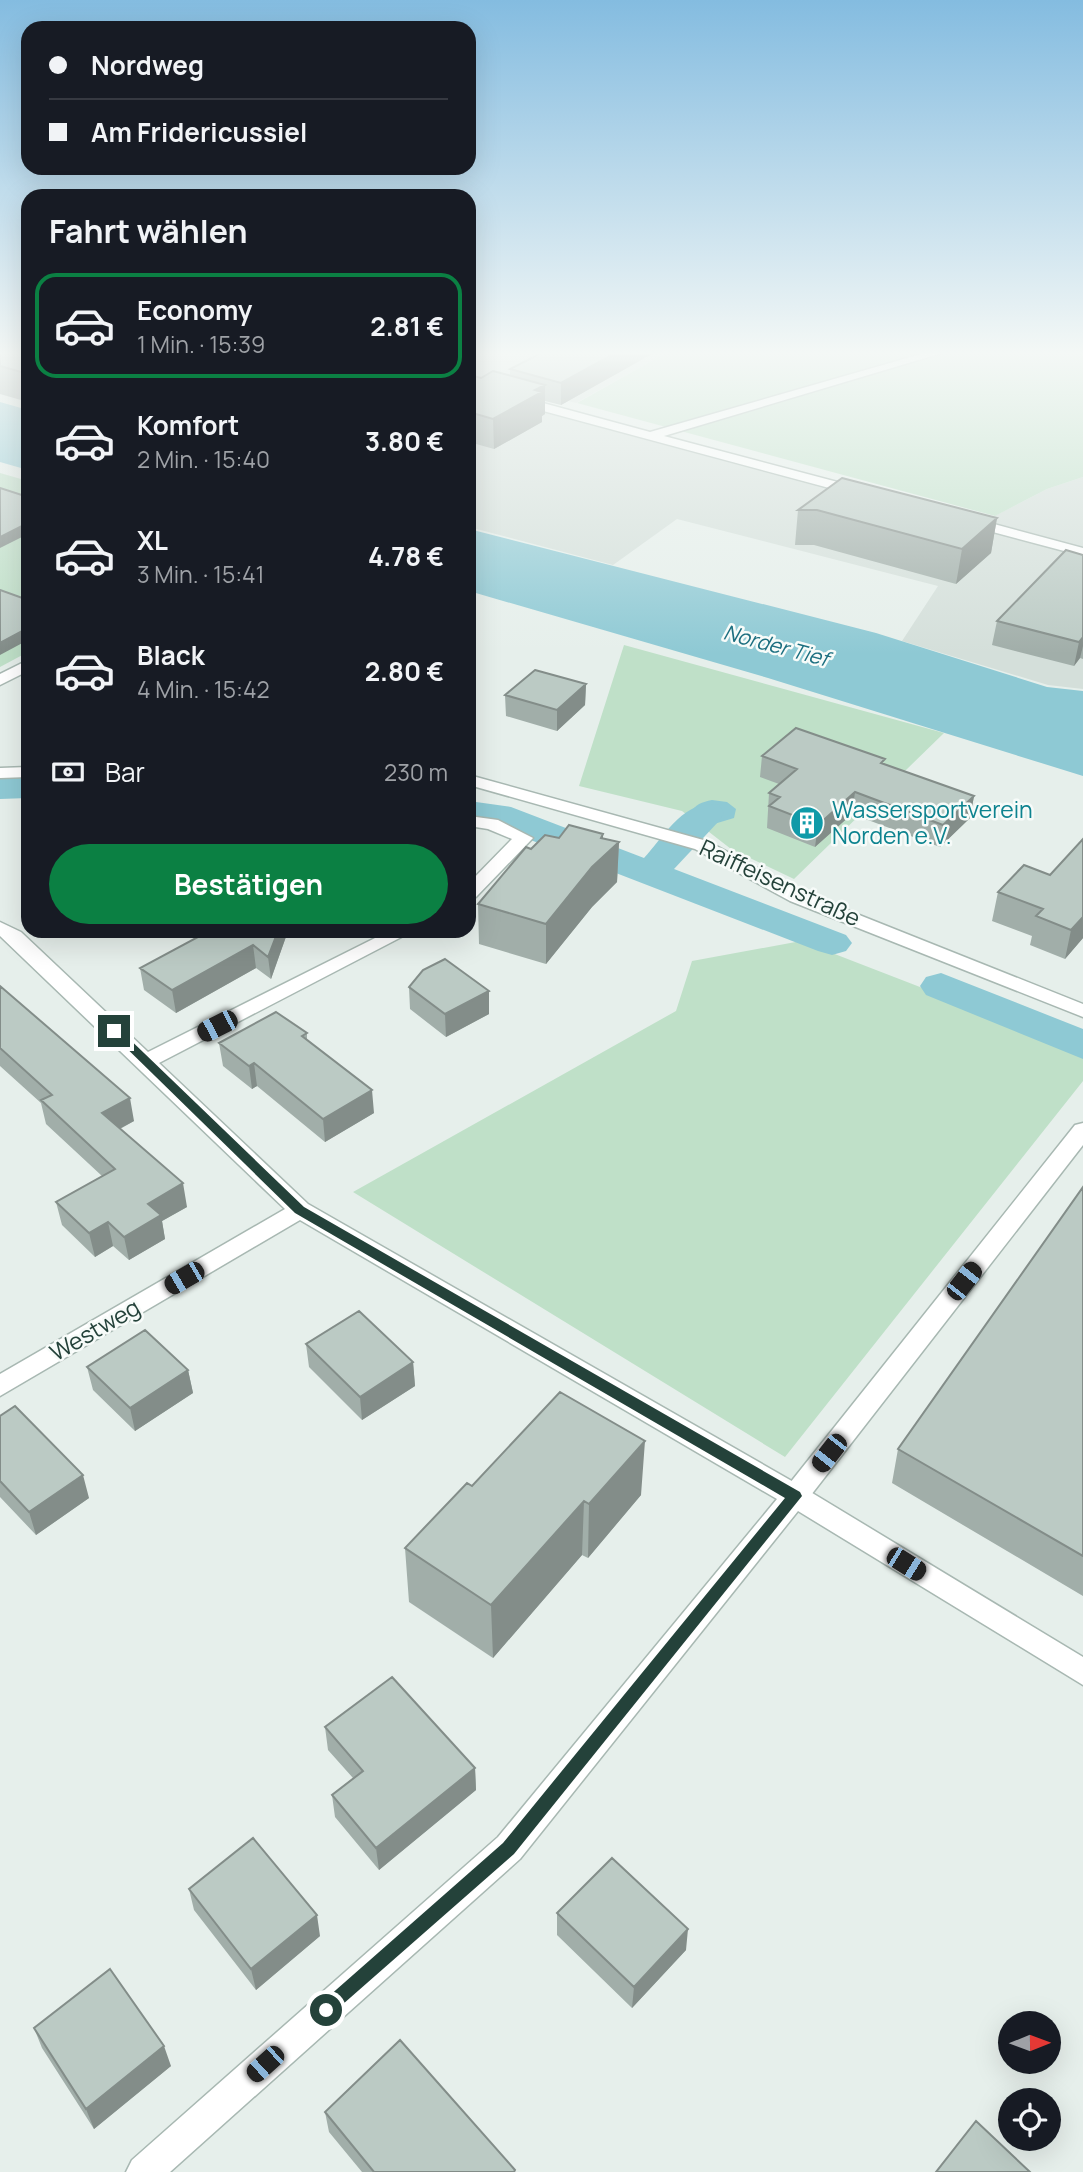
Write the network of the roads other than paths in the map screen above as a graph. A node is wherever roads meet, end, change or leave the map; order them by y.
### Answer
1 (708, 451) edge
2 (877, 496) edge
3 (957, 518) edge
4 (1083, 552) edge
5 (21, 669) edge
6 (0, 680) edge
7 (21, 772) edge
8 (0, 773) edge
9 (476, 782) edge
10 (476, 822) edge
11 (476, 886) edge
12 (0, 929) edge
13 (390, 938) edge
14 (1083, 1011) edge
15 (147, 1061) junction
16 (1083, 1130) edge
17 (300, 1210) junction
18 (0, 1386) edge
19 (795, 1496) junction
20 (1083, 1672) edge
21 (144, 2172) edge

1 - 2 street
3 - 4 street
5 - 6 street
7 - 8 street
9 - 14 street, Raiffeisenstraße
10 - 11 street
12 - 15 street
13 - 15 street
15 - 17 street
16 - 19 street
17 - 18 street, Westweg
17 - 19 street
19 - 20 street
19 - 21 street

